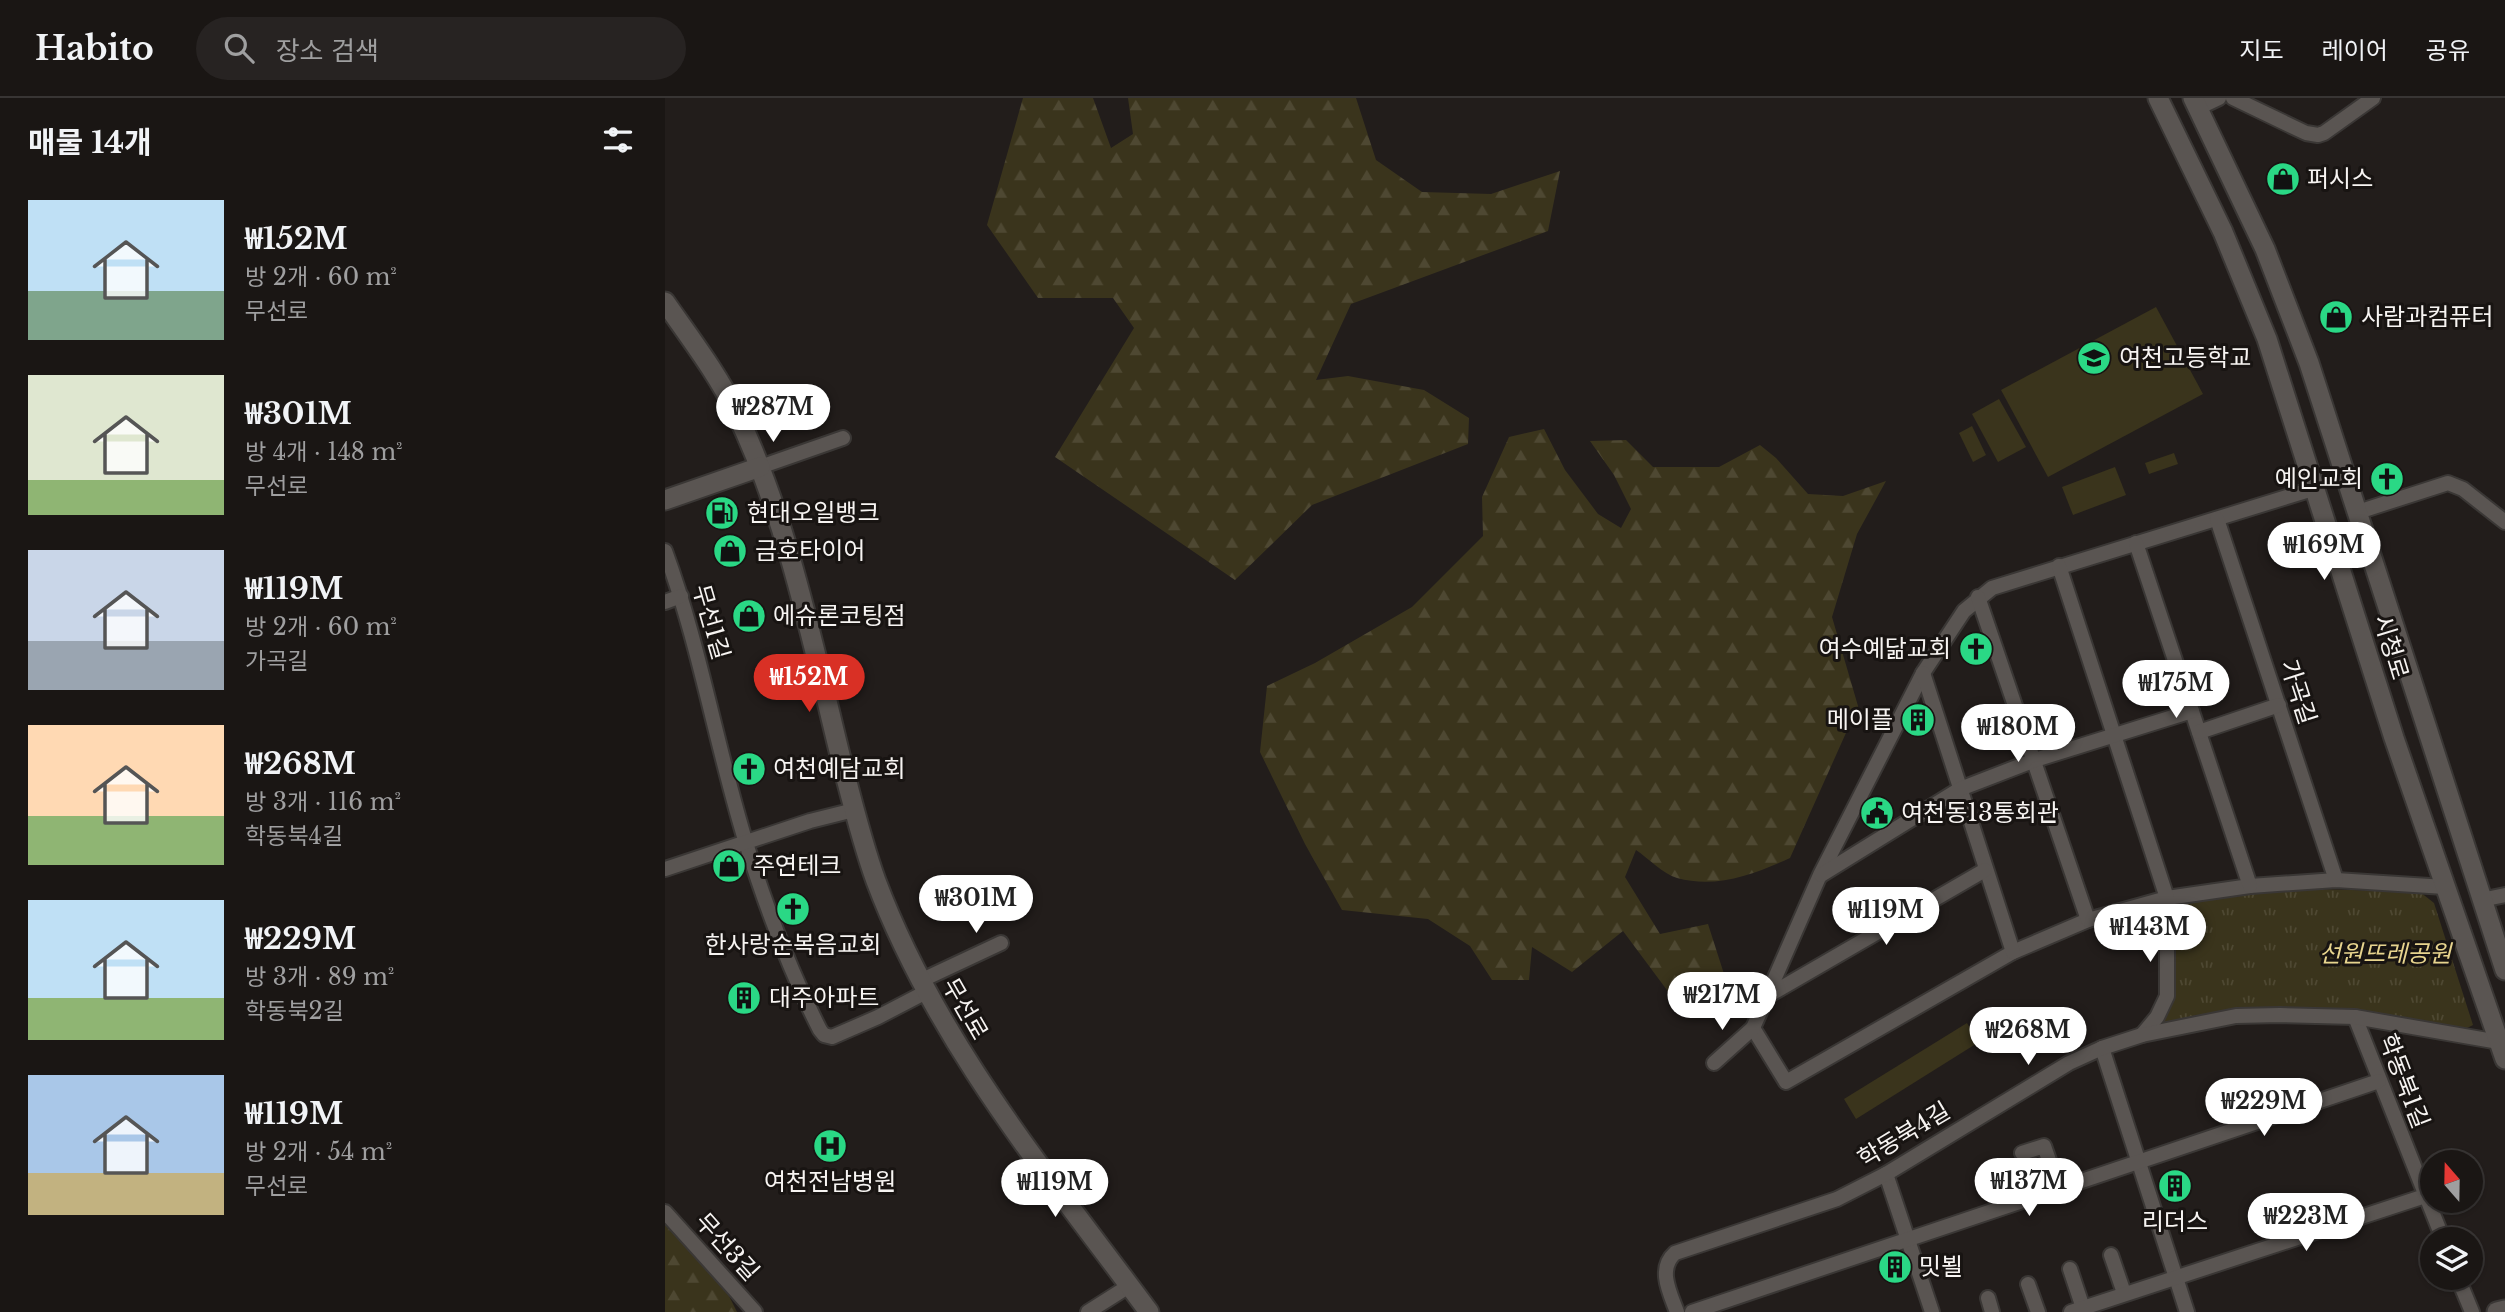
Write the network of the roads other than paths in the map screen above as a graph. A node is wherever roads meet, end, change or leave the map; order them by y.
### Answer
1 (2158, 98) edge
2 (2219, 98) edge
3 (2233, 98) edge
4 (2373, 98) edge
5 (2196, 103) edge
6 (2170, 123) junction
7 (665, 302) edge
8 (843, 438) dead end
9 (760, 467) junction
10 (2316, 488) junction
11 (665, 500) edge
12 (2358, 512) junction
13 (2217, 519) junction
14 (2505, 522) edge
15 (2136, 543) junction
16 (665, 551) edge
17 (2059, 566) junction
18 (681, 596) junction
19 (1978, 597) junction
20 (665, 602) edge
21 (1923, 673) junction
22 (2279, 705) junction
23 (2192, 711) junction
24 (2425, 727) junction
25 (2199, 732) junction
26 (2114, 736) junction
27 (2394, 738) junction
28 (2035, 760) junction
29 (1960, 789) junction
30 (855, 810) junction
31 (746, 842) junction
32 (665, 869) edge
33 (1985, 870) junction
34 (1820, 875) junction
35 (2336, 880) junction
36 (2250, 886) junction
37 (2445, 887) junction
38 (2505, 895) edge
39 (2167, 898) junction
40 (2481, 900) junction
41 (2088, 920) junction
42 (1001, 943) dead end
43 (2013, 952) junction
44 (2505, 970) edge
45 (923, 986) junction
46 (1769, 995) junction
47 (2355, 1017) junction
48 (1753, 1028) junction
49 (2142, 1035) junction
50 (2102, 1048) junction
51 (2502, 1050) edge
52 (1714, 1063) dead end
53 (2379, 1081) junction
54 (2022, 1153) dead end
55 (2138, 1163) junction
56 (1886, 1174) junction
57 (2420, 1184) edge
58 (2059, 1189) junction
59 (2420, 1198) edge
60 (665, 1212) edge
61 (1908, 1240) junction
62 (2111, 1255) dead end
63 (2070, 1269) dead end
64 (2175, 1276) junction
65 (2028, 1284) dead end
66 (1129, 1286) junction
67 (2463, 1290) edge
68 (2125, 1293) junction
69 (2077, 1310) edge
70 (2505, 1310) edge
71 (755, 1312) edge
72 (1088, 1312) edge
73 (1149, 1312) edge
74 (1677, 1312) edge
75 (1692, 1312) edge
76 (1932, 1312) edge
77 (2038, 1312) edge
78 (2187, 1312) edge
79 (2472, 1312) edge
80 (2497, 1312) edge

1 - 6 street, 시청로
2 - 5 street
3 - 4 street
5 - 6 street
5 - 12 street, 시청로
6 - 10 street, 시청로
7 - 9 street, 무선로
8 - 9 street
9 - 11 street
9 - 30 street, 무선로
10 - 13 street
10 - 27 street, 시청로
12 - 14 street
12 - 24 street, 시청로
13 - 15 street
13 - 22 street, 가곡길
15 - 17 street
15 - 23 street
16 - 18 street, 무선1길
17 - 19 street
17 - 26 street
18 - 20 street
18 - 31 street, 무선1길
19 - 21 street
19 - 28 street
21 - 29 street
21 - 34 street
22 - 25 street
22 - 35 street, 가곡길
23 - 25 street
23 - 26 street
24 - 27 street
24 - 40 street, 시청로
25 - 36 street
26 - 28 street
26 - 39 street
27 - 37 street, 시청로
28 - 29 street
28 - 41 street
29 - 33 street
29 - 34 street
30 - 31 street
30 - 45 street, 무선로
31 - 32 street
31 - 45 street, 무선1길
33 - 43 street
33 - 46 street
34 - 46 street
35 - 36 street
35 - 37 street
36 - 39 street
37 - 51 street, 시청로
38 - 40 street
39 - 41 street
39 - 49 street
40 - 44 street, 시청로
41 - 43 street
42 - 45 street
43 - 48 street
45 - 66 street, 무선로
46 - 48 street
47 - 49 street, 학동북4길
47 - 51 street, 학동북4길
47 - 53 street, 학동북1길
48 - 52 street
49 - 50 street, 학동북4길
50 - 55 street
50 - 56 street, 학동북4길
53 - 55 street
53 - 57 street, 학동북1길
54 - 58 street
55 - 58 street
55 - 64 street
56 - 61 street
56 - 74 street, 학동북4길
58 - 61 street
59 - 64 street
60 - 71 street, 무선3길
61 - 75 street
61 - 76 street
62 - 68 street
63 - 69 street
64 - 68 street
64 - 78 street
65 - 77 street
66 - 72 street
66 - 73 street, 무선로
67 - 79 street
68 - 69 street
70 - 80 street

